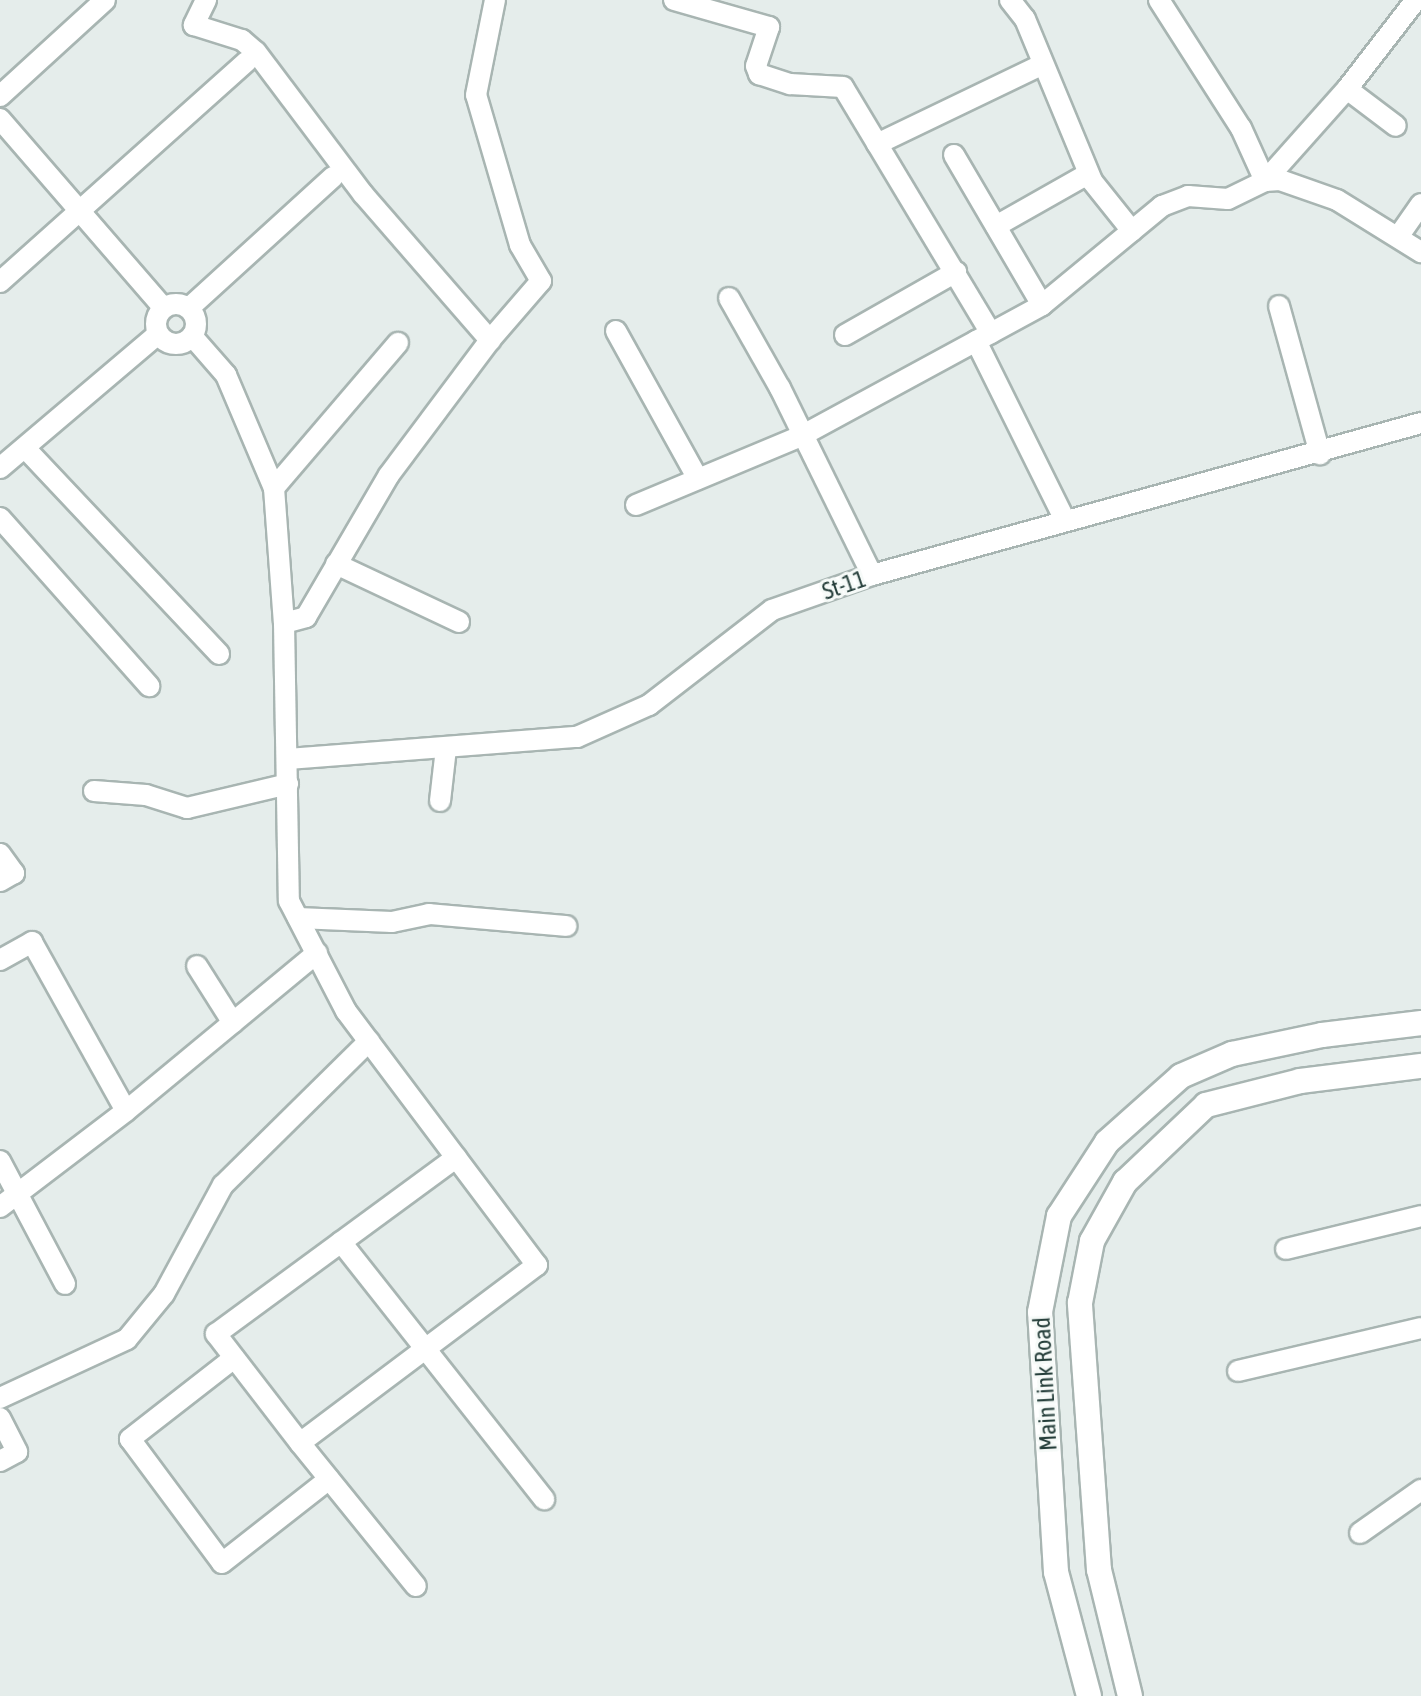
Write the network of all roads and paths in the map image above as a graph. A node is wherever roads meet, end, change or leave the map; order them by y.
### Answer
1 (105, 0) edge
2 (206, 0) edge
3 (495, 0) edge
4 (674, 0) edge
5 (1010, 0) edge
6 (1159, 0) edge
7 (1414, 0) edge
8 (703, 3) edge
9 (1421, 6) edge
10 (247, 61) dead end
11 (1043, 64) junction
12 (1347, 89) junction
13 (0, 96) edge
14 (0, 119) edge
15 (1396, 126) dead end
16 (877, 144) junction
17 (954, 155) dead end
18 (1088, 174) junction
19 (333, 177) dead end
20 (1265, 181) junction
21 (1421, 204) edge
22 (81, 210) junction
23 (996, 226) junction
24 (1132, 231) junction
25 (1398, 237) junction
26 (1421, 252) edge
27 (956, 272) junction
28 (0, 282) edge
29 (729, 298) dead end
30 (1042, 305) junction
31 (1279, 306) dead end
32 (163, 307) junction
33 (189, 308) junction
34 (616, 331) dead end
35 (158, 334) junction
36 (845, 335) dead end
37 (192, 336) junction
38 (984, 337) junction
39 (490, 340) junction
40 (398, 343) dead end
41 (1421, 423) edge
42 (803, 435) junction
43 (25, 448) junction
44 (1320, 454) junction
45 (0, 468) edge
46 (698, 479) junction
47 (274, 488) junction
48 (636, 505) dead end
49 (0, 518) edge
50 (1065, 520) junction
51 (336, 564) junction
52 (872, 575) junction
53 (459, 622) dead end
54 (284, 623) junction
55 (219, 654) dead end
56 (149, 686) dead end
57 (446, 748) junction
58 (288, 759) junction
59 (288, 784) junction
60 (94, 791) dead end
61 (440, 801) dead end
62 (0, 854) edge
63 (10, 880) edge
64 (0, 890) edge
65 (298, 918) junction
66 (566, 926) dead end
67 (317, 953) junction
68 (0, 960) edge
69 (197, 966) dead end
70 (233, 1023) junction
71 (1421, 1023) edge
72 (369, 1041) junction
73 (1421, 1066) edge
74 (126, 1111) junction
75 (456, 1158) junction
76 (0, 1161) edge
77 (17, 1194) junction
78 (0, 1207) edge
79 (1421, 1216) edge
80 (341, 1242) junction
81 (1286, 1249) dead end
82 (65, 1284) dead end
83 (1421, 1328) edge
84 (422, 1351) junction
85 (234, 1358) junction
86 (1238, 1371) dead end
87 (0, 1398) edge
88 (0, 1418) edge
89 (300, 1443) junction
90 (0, 1461) edge
91 (329, 1479) junction
92 (1421, 1490) edge
93 (544, 1499) dead end
94 (1360, 1533) dead end
95 (416, 1586) dead end
96 (1089, 1696) edge
97 (1130, 1696) edge

1 - 13 street
2 - 39 street
3 - 39 street
4 - 8 street
5 - 11 street
6 - 20 street
7 - 9 street
7 - 12 street
8 - 16 street
10 - 22 street
11 - 16 street
11 - 18 street
12 - 15 street
12 - 20 street
14 - 22 street
16 - 27 street
17 - 23 street
18 - 23 street
18 - 24 street
19 - 33 street
20 - 24 street
20 - 25 street
21 - 25 street
22 - 28 street
22 - 32 street
23 - 30 street
24 - 30 street
25 - 26 street
27 - 36 street
27 - 38 street
29 - 42 street
30 - 38 street
31 - 44 street
32 - 33 street
32 - 35 street
33 - 37 street
34 - 46 street
35 - 37 street
35 - 43 street
37 - 47 street
38 - 42 street
38 - 50 street
39 - 51 street
40 - 47 street
41 - 44 street, St-11
42 - 46 street
42 - 52 street
43 - 45 street
43 - 55 street
44 - 50 street, St-11
46 - 48 street
47 - 54 street
49 - 56 street
50 - 52 street, St-11
51 - 53 street
51 - 54 street
52 - 57 street, St-11
54 - 58 street
57 - 58 street, St-11
57 - 61 street
58 - 59 street
59 - 60 street
59 - 65 street
62 - 63 street
63 - 64 street
65 - 66 street
65 - 67 street
67 - 70 street
67 - 72 street
68 - 74 street
69 - 70 street
70 - 74 street
71 - 96 street, Main Link Road
72 - 75 street
72 - 87 street
73 - 97 street, Main Link Road
74 - 77 street
75 - 80 street
75 - 84 street
76 - 77 street
77 - 78 street
77 - 82 street
79 - 81 street
80 - 84 street
80 - 85 street
83 - 86 street
84 - 89 street
84 - 93 street
85 - 89 street
85 - 91 street
88 - 90 street
89 - 91 street
91 - 95 street
92 - 94 street

